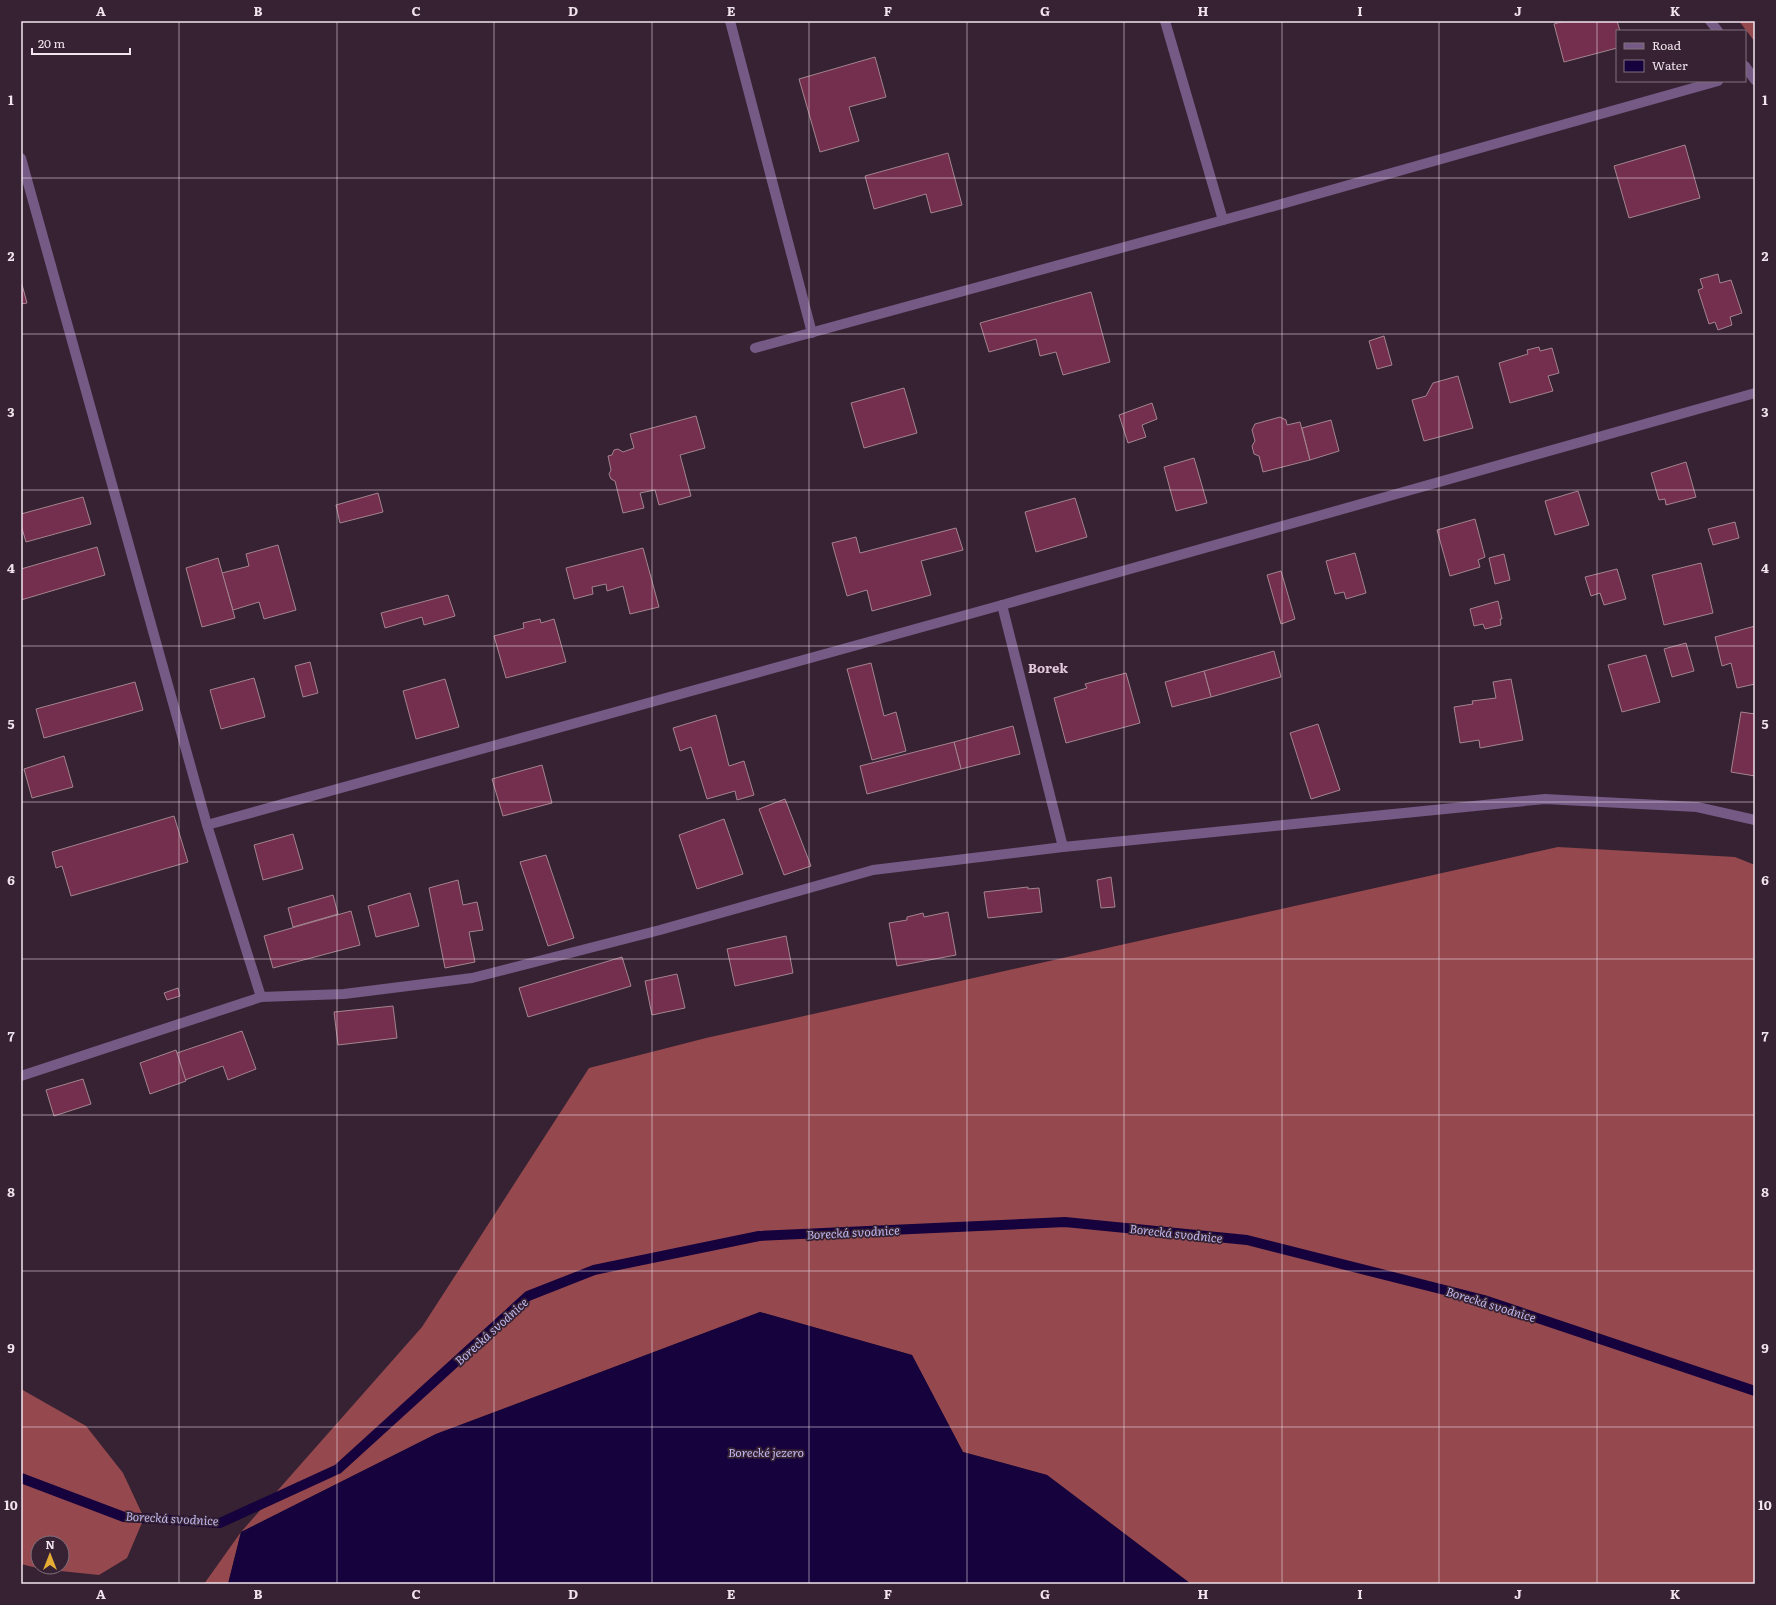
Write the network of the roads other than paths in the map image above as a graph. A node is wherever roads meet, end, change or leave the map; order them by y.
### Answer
1 (730, 21) edge
2 (1165, 21) edge
3 (1710, 21) edge
4 (1717, 30) edge
5 (1714, 82) edge
6 (21, 158) edge
7 (1224, 220) junction
8 (812, 333) junction
9 (755, 348) dead end
10 (1755, 393) edge
11 (1002, 605) junction
12 (1755, 820) edge
13 (207, 825) junction
14 (1063, 846) junction
15 (261, 997) junction
16 (21, 1076) edge

1 - 8 street
2 - 7 street
3 - 4 street
5 - 7 street
6 - 13 street
7 - 8 street
8 - 9 street
10 - 11 street
11 - 13 street
11 - 14 street
12 - 14 street
13 - 15 street
14 - 15 street
15 - 16 street

